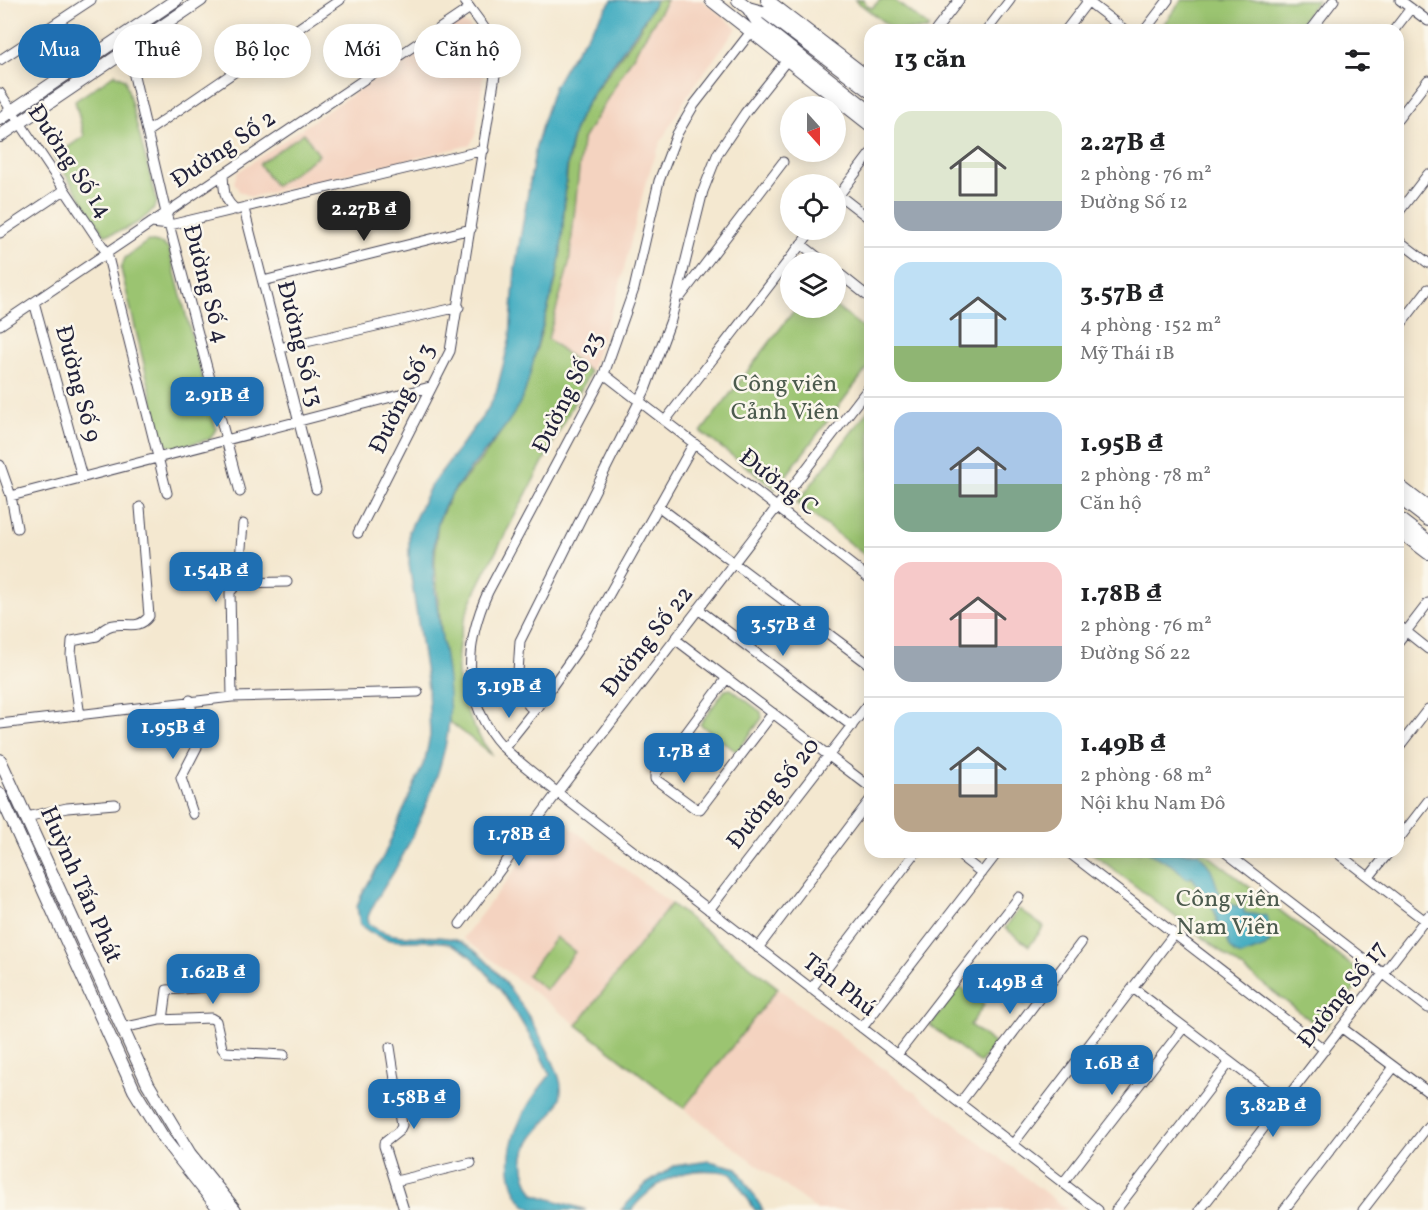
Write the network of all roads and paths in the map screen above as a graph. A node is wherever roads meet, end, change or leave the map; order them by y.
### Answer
1 (91, 0) edge
2 (176, 0) edge
3 (201, 0) edge
4 (340, 0) edge
5 (711, 0) edge
6 (959, 0) edge
7 (1010, 0) edge
8 (1168, 0) edge
9 (1334, 0) edge
10 (1400, 0) edge
11 (1087, 1) edge
12 (467, 4) edge
13 (743, 4) edge
14 (770, 4) edge
15 (1411, 8) junction
16 (1428, 21) edge
17 (166, 24) edge
18 (941, 24) edge
19 (992, 24) edge
20 (1070, 24) edge
21 (1117, 24) edge
22 (1150, 24) edge
23 (1316, 24) edge
24 (1399, 24) edge
25 (754, 27) junction
26 (0, 60) edge
27 (113, 60) edge
28 (787, 60) junction
29 (864, 74) edge
30 (135, 78) edge
31 (1428, 80) edge
32 (864, 87) edge
33 (0, 93) edge
34 (864, 107) edge
35 (12, 111) junction
36 (1404, 111) edge
37 (0, 119) edge
38 (864, 120) edge
39 (20, 124) junction
40 (148, 131) junction
41 (0, 136) edge
42 (484, 150) junction
43 (783, 162) dead end
44 (864, 162) edge
45 (223, 174) junction
46 (1428, 174) edge
47 (846, 185) edge
48 (63, 191) junction
49 (846, 203) edge
50 (1404, 205) edge
51 (241, 209) junction
52 (166, 213) junction
53 (864, 215) edge
54 (151, 223) junction
55 (170, 225) junction
56 (471, 229) junction
57 (0, 233) edge
58 (804, 240) edge
59 (801, 244) junction
60 (1404, 245) edge
61 (811, 252) edge
62 (107, 253) junction
63 (1428, 263) edge
64 (846, 279) edge
65 (263, 281) junction
66 (1428, 289) edge
67 (864, 293) edge
68 (34, 302) junction
69 (677, 302) junction
70 (459, 307) junction
71 (1404, 318) edge
72 (0, 325) edge
73 (280, 348) junction
74 (604, 374) junction
75 (430, 387) junction
76 (864, 394) edge
77 (640, 402) junction
78 (299, 421) junction
79 (665, 421) junction
80 (226, 440) junction
81 (694, 443) junction
82 (159, 457) junction
83 (0, 465) edge
84 (82, 477) junction
85 (316, 489) dead end
86 (1404, 490) edge
87 (240, 492) dead end
88 (167, 494) dead end
89 (11, 496) junction
90 (1404, 502) edge
91 (658, 506) junction
92 (140, 507) dead end
93 (777, 507) junction
94 (1428, 508) edge
95 (1428, 520) edge
96 (1404, 523) edge
97 (243, 524) dead end
98 (16, 528) dead end
99 (358, 532) dead end
100 (1404, 535) edge
101 (1428, 541) edge
102 (1428, 553) edge
103 (734, 563) junction
104 (864, 574) edge
105 (287, 582) dead end
106 (238, 583) junction
107 (1428, 603) edge
108 (698, 609) junction
109 (1404, 626) edge
110 (1404, 630) edge
111 (675, 639) junction
112 (1428, 649) edge
113 (864, 660) edge
114 (727, 678) junction
115 (418, 692) dead end
116 (232, 697) junction
117 (190, 700) junction
118 (539, 705) junction
119 (1428, 709) edge
120 (864, 710) edge
121 (773, 713) junction
122 (80, 716) junction
123 (0, 724) edge
124 (852, 726) junction
125 (1404, 740) edge
126 (504, 748) junction
127 (829, 755) junction
128 (0, 760) edge
129 (864, 782) edge
130 (557, 793) junction
131 (0, 794) edge
132 (1428, 801) edge
133 (115, 804) dead end
134 (864, 808) edge
135 (193, 814) dead end
136 (26, 817) junction
137 (1404, 832) edge
138 (911, 858) edge
139 (963, 858) edge
140 (993, 858) edge
141 (1076, 858) edge
142 (1236, 858) edge
143 (1344, 858) edge
144 (1384, 858) edge
145 (982, 873) junction
146 (1369, 877) junction
147 (1019, 897) dead end
148 (709, 910) junction
149 (71, 916) junction
150 (1427, 920) edge
151 (58, 921) junction
152 (460, 924) dead end
153 (1174, 934) junction
154 (1081, 943) dead end
155 (758, 948) junction
156 (1384, 974) junction
157 (211, 987) dead end
158 (1133, 988) junction
159 (811, 989) junction
160 (1428, 1008) edge
161 (163, 1020) junction
162 (1184, 1027) junction
163 (122, 1028) junction
164 (862, 1028) junction
165 (1342, 1028) junction
166 (390, 1047) dead end
167 (1325, 1050) junction
168 (284, 1055) dead end
169 (897, 1055) junction
170 (1230, 1062) junction
171 (1394, 1067) junction
172 (1428, 1092) edge
173 (960, 1103) junction
174 (1284, 1103) junction
175 (1428, 1126) edge
176 (1013, 1144) junction
177 (471, 1163) dead end
178 (396, 1181) junction
179 (1063, 1183) junction
180 (220, 1210) edge
181 (235, 1210) edge
182 (404, 1210) edge
183 (1098, 1210) edge
184 (1116, 1210) edge
185 (1200, 1210) edge
186 (1284, 1210) edge
187 (1364, 1210) edge

1 - 26 street
2 - 35 main road
3 - 17 main road
4 - 40 street
5 - 25 main road
6 - 18 street
7 - 19 street
8 - 22 street
9 - 23 street
10 - 15 street
11 - 20 street
11 - 21 street
12 - 42 street, Đường Số 3
12 - 45 street, Đường Số 2
13 - 14 main road
13 - 25 main road
14 - 25 street, Đường Số 23
14 - 29 main road
14 - 32 main road
15 - 16 street
15 - 24 street
25 - 28 main road
25 - 34 main road
25 - 74 street, Đường Số 23
27 - 39 main road
28 - 38 main road
28 - 69 street
30 - 40 street, Đường Số 4
31 - 36 street
33 - 35 street, Đường Số 14
35 - 37 main road
35 - 39 street, Đường Số 14
39 - 41 main road
39 - 48 street, Đường Số 14
40 - 52 street, Đường Số 4
42 - 51 street
42 - 56 street, Đường Số 3
43 - 69 street
44 - 47 street
45 - 51 street, Đường Số 13
45 - 52 street, Đường Số 2
46 - 50 street
48 - 57 street
48 - 62 street, Đường Số 14
49 - 53 street
51 - 55 street
51 - 65 street, Đường Số 13
52 - 54 street, Đường Số 2
52 - 55 street, Đường Số 4
54 - 55 street
54 - 62 street, Đường Số 2
55 - 80 street, Đường Số 4
56 - 65 street
56 - 70 street, Đường Số 3
58 - 59 street
59 - 61 street
59 - 79 street
60 - 63 street
62 - 68 street, Đường Số 2
62 - 82 street
64 - 67 street
65 - 73 street, Đường Số 13
66 - 71 street
68 - 72 street, Đường Số 2
68 - 84 street, Đường Số 9
69 - 77 street
70 - 73 street
70 - 75 street, Đường Số 3
73 - 78 street, Đường Số 13
74 - 77 street, Đường C
74 - 126 street, Đường Số 23
75 - 78 street
75 - 99 street, Đường Số 3
76 - 93 street, Đường Số 22
77 - 79 street, Đường C
77 - 118 street
78 - 80 street
78 - 85 street, Đường Số 13
79 - 81 street, Đường C
80 - 82 street
80 - 87 street, Đường Số 4
81 - 91 street
81 - 93 street, Đường C
82 - 84 street
82 - 88 street
83 - 89 street
84 - 89 street
86 - 94 main road
89 - 98 street
90 - 95 main road
91 - 103 street
91 - 118 street
92 - 122 street
93 - 103 street, Đường Số 22
93 - 104 street, Đường C
96 - 101 main road
97 - 106 street
100 - 102 main road
103 - 108 street, Đường Số 22
103 - 113 street
105 - 106 street
106 - 116 street
107 - 109 street
108 - 111 street, Đường Số 22
108 - 124 street
110 - 112 street
111 - 114 street
111 - 130 street, Đường Số 22
114 - 121 street
114 - 121 street
115 - 116 street
116 - 117 street
117 - 122 street
117 - 135 street
118 - 126 street
119 - 125 street
120 - 124 street, Đường Số 20
121 - 127 street
122 - 123 street
124 - 127 street, Đường Số 20
126 - 130 street, Đường Số 23
127 - 129 street
127 - 148 street, Đường Số 20
128 - 136 main road, Huỳnh Tấn Phát
130 - 148 street, Tân Phú
130 - 152 street, Đường Số 22
131 - 151 main road, Huỳnh Tấn Phát
132 - 137 street
133 - 136 street
134 - 155 street
136 - 149 main road, Huỳnh Tấn Phát
138 - 159 street
139 - 145 street
140 - 145 street
141 - 153 street
142 - 156 street
143 - 146 street
144 - 146 street
145 - 164 street
146 - 150 street
147 - 169 street
148 - 155 street, Tân Phú
149 - 151 main road
149 - 163 main road, Huỳnh Tấn Phát
150 - 156 street, Đường Số 17
151 - 180 main road, Huỳnh Tấn Phát
153 - 158 street
153 - 167 street
154 - 173 street
155 - 159 street, Tân Phú
156 - 160 street
156 - 165 street, Đường Số 17
157 - 161 street
158 - 162 street
158 - 176 street
159 - 164 street, Tân Phú
161 - 163 street
161 - 168 street
162 - 170 street
162 - 179 street
163 - 181 main road, Huỳnh Tấn Phát
164 - 169 street, Tân Phú
165 - 167 street, Đường Số 17
165 - 171 street
166 - 178 street
167 - 174 street, Đường Số 17
169 - 173 street, Tân Phú
170 - 174 street
170 - 184 street
171 - 172 street
171 - 186 street
173 - 176 street, Tân Phú
174 - 185 street, Đường Số 17
175 - 187 street
176 - 179 street, Tân Phú
177 - 178 street
178 - 182 street
179 - 183 street, Tân Phú

